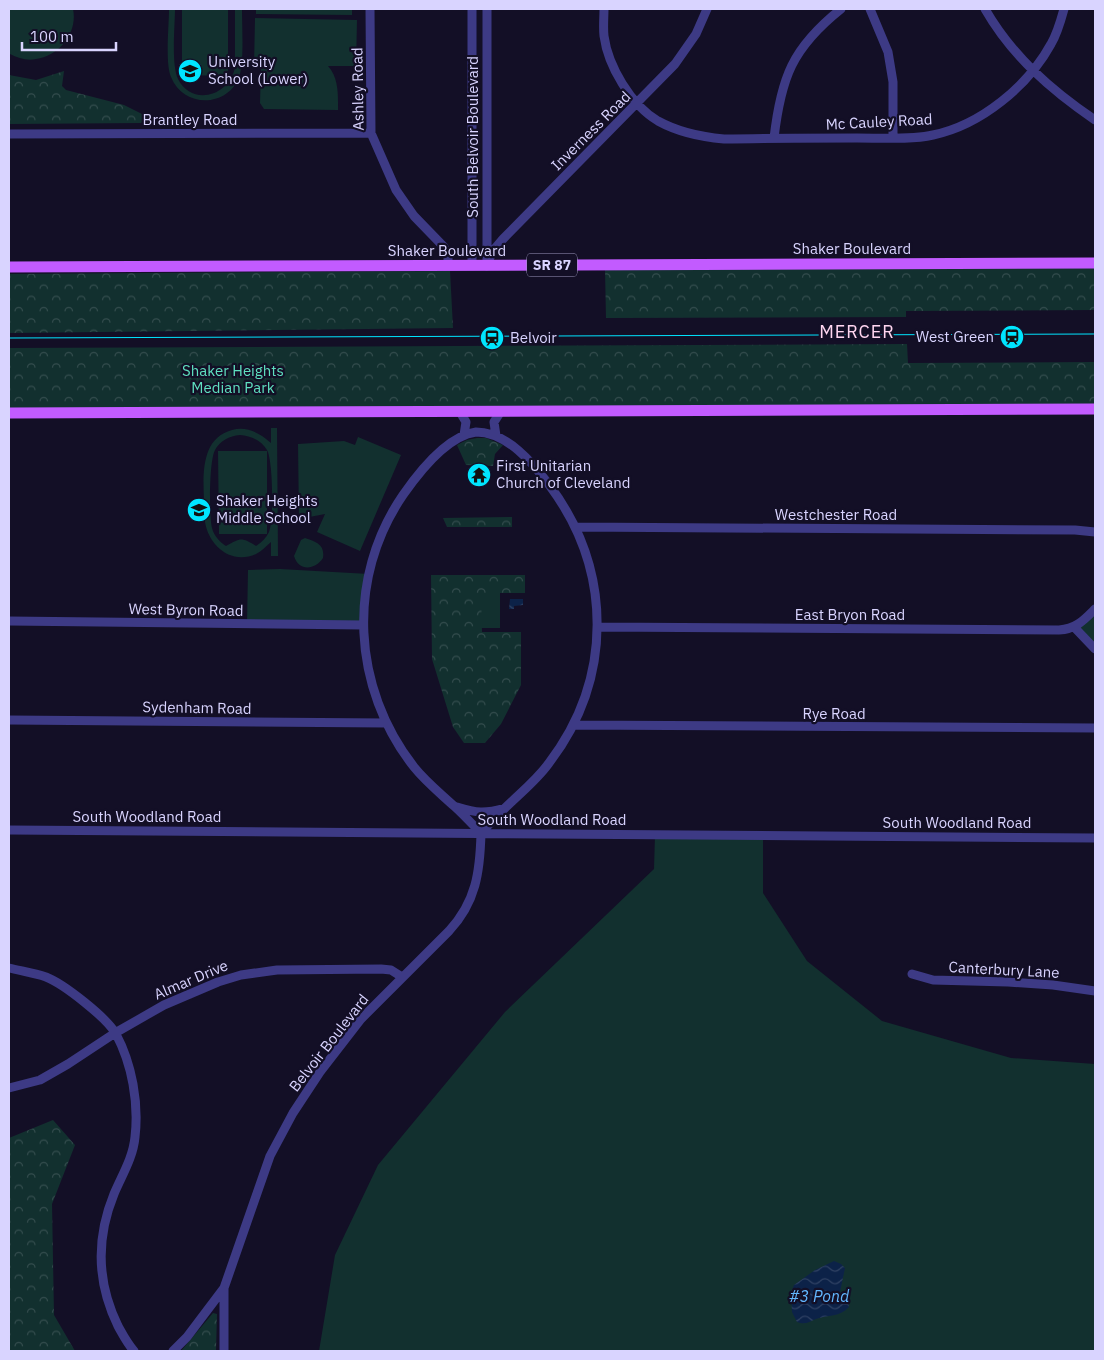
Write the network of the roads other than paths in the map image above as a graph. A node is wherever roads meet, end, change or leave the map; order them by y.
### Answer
1 (370, 9) edge
2 (472, 9) edge
3 (487, 9) edge
4 (604, 9) edge
5 (707, 9) edge
6 (840, 9) edge
7 (870, 9) edge
8 (985, 9) edge
9 (1064, 9) edge
10 (1032, 71) junction
11 (638, 103) junction
12 (1095, 120) edge
13 (370, 132) junction
14 (9, 134) edge
15 (774, 138) junction
16 (893, 138) junction
17 (472, 237) junction
18 (487, 238) junction
19 (1095, 263) edge
20 (448, 266) junction
21 (472, 266) junction
22 (487, 266) junction
23 (9, 267) edge
24 (1095, 409) edge
25 (501, 411) junction
26 (460, 412) junction
27 (9, 413) edge
28 (464, 435) junction
29 (496, 436) junction
30 (576, 527) junction
31 (1095, 532) edge
32 (1095, 609) edge
33 (9, 621) edge
34 (363, 625) junction
35 (598, 627) junction
36 (1074, 627) junction
37 (1095, 649) edge
38 (9, 720) edge
39 (386, 723) junction
40 (573, 726) junction
41 (1095, 728) edge
42 (454, 806) junction
43 (505, 808) junction
44 (9, 830) edge
45 (481, 833) junction
46 (1095, 838) edge
47 (9, 968) edge
48 (912, 974) dead end
49 (402, 976) junction
50 (1095, 991) edge
51 (115, 1033) junction
52 (9, 1088) edge
53 (224, 1288) junction
54 (134, 1351) edge
55 (173, 1351) edge
56 (224, 1351) edge

1 - 13 street, Ashley Road
2 - 17 street, South Belvoir Boulevard
3 - 18 street, South Belvoir Boulevard
4 - 11 street, Mc Cauley Road
5 - 11 street, Inverness Road
6 - 15 street
7 - 16 street
8 - 10 street
9 - 10 street, Mc Cauley Road
10 - 12 street
10 - 16 street, Mc Cauley Road
11 - 15 street, Mc Cauley Road
11 - 22 street, Inverness Road
13 - 14 street, Brantley Road
13 - 20 street, Ashley Road
15 - 16 street, Mc Cauley Road
17 - 18 street
17 - 21 street, South Belvoir Boulevard
18 - 22 street, South Belvoir Boulevard
19 - 22 main road, Shaker Boulevard / SR 87
20 - 21 main road, Shaker Boulevard / SR 87
20 - 23 main road, Shaker Boulevard / SR 87
21 - 22 main road, Shaker Boulevard / SR 87
24 - 25 main road
25 - 26 main road
25 - 29 street
26 - 27 main road
26 - 28 street
28 - 29 street
28 - 34 street
29 - 30 street
30 - 31 street, Westchester Road
30 - 35 street
32 - 36 street
33 - 34 street, West Byron Road
34 - 39 street
35 - 36 street, East Bryon Road
35 - 40 street
36 - 37 street
38 - 39 street, Sydenham Road
39 - 42 street
40 - 41 street, Rye Road
40 - 43 street
42 - 43 street
42 - 45 street
43 - 45 street
44 - 45 street, South Woodland Road
45 - 46 street, South Woodland Road
45 - 49 street, Belvoir Boulevard
47 - 51 street
48 - 50 street, Canterbury Lane
49 - 51 street, Almar Drive
49 - 53 street, Belvoir Boulevard
51 - 52 street, Almar Drive
51 - 54 street
53 - 55 street
53 - 56 street, Belvoir Boulevard

